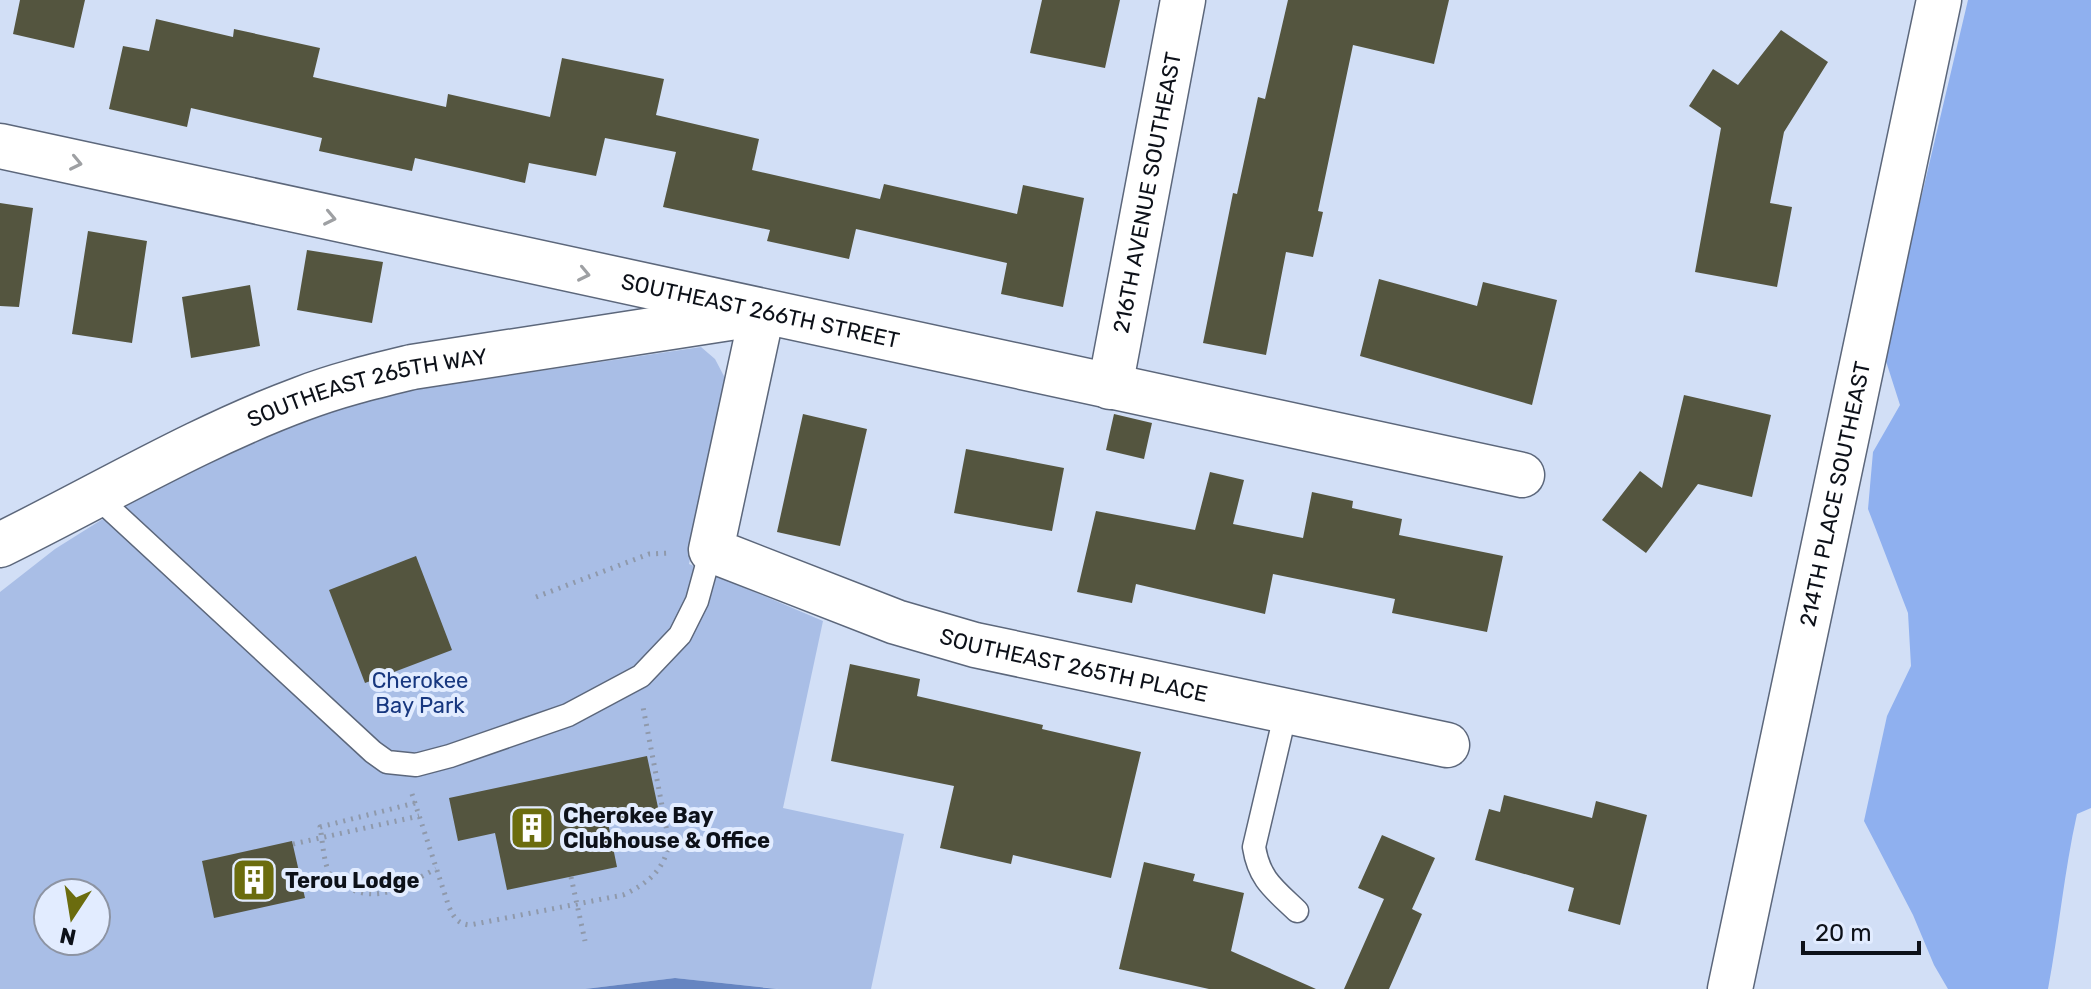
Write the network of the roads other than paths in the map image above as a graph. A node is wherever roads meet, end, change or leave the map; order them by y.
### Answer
1 (1183, 0) edge
2 (1939, 0) edge
3 (0, 146) edge
4 (762, 313) junction
5 (1110, 387) junction
6 (1522, 475) dead end
7 (94, 494) junction
8 (0, 545) edge
9 (711, 550) junction
10 (1286, 711) junction
11 (1447, 745) dead end
12 (1297, 911) dead end
13 (1730, 989) edge

1 - 5 street, 216TH AVENUE SOUTHEAST
2 - 13 street, 214TH PLACE SOUTHEAST
3 -> 4 street, SOUTHEAST 266TH STREET
4 - 5 street, SOUTHEAST 266TH STREET
4 - 7 street, SOUTHEAST 265TH WAY
4 - 9 street
5 - 6 street, SOUTHEAST 266TH STREET
7 - 8 street, SOUTHEAST 265TH WAY
7 - 9 lane
9 - 10 street, SOUTHEAST 265TH PLACE
10 - 11 street, SOUTHEAST 265TH PLACE
10 - 12 lane

